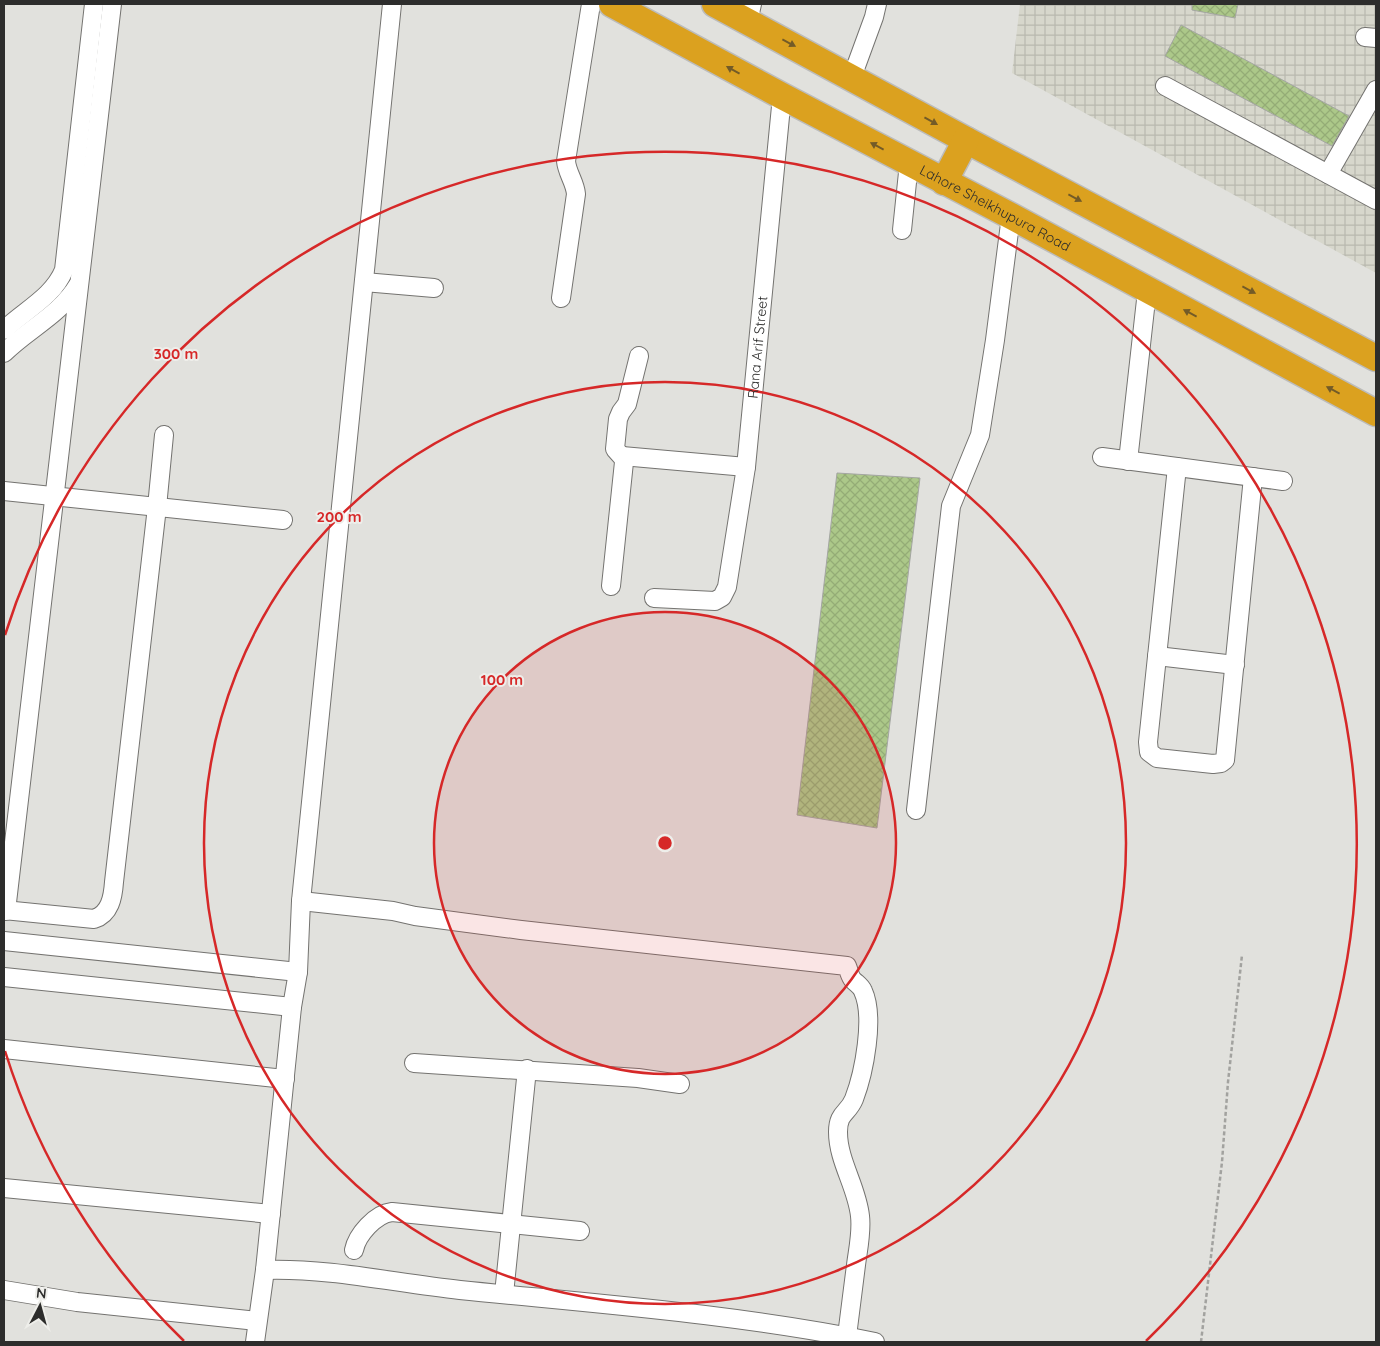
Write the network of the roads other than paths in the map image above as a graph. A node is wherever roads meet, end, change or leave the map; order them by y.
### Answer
1 (94, 4) edge
2 (112, 4) edge
3 (392, 4) edge
4 (591, 4) edge
5 (612, 4) edge
6 (715, 4) edge
7 (877, 4) edge
8 (750, 13) edge
9 (852, 77) junction
10 (1165, 86) dead end
11 (1376, 90) edge
12 (782, 96) junction
13 (966, 140) junction
14 (909, 163) junction
15 (1328, 174) junction
16 (944, 182) junction
17 (1376, 200) edge
18 (1011, 216) junction
19 (902, 230) dead end
20 (364, 282) junction
21 (79, 283) junction
22 (434, 288) dead end
23 (1147, 290) junction
24 (561, 298) dead end
25 (12, 315) edge
26 (4, 330) edge
27 (4, 353) edge
28 (639, 356) dead end
29 (1376, 358) edge
30 (1376, 413) edge
31 (164, 435) dead end
32 (622, 456) junction
33 (1102, 458) dead end
34 (1128, 461) junction
35 (746, 467) junction
36 (1177, 467) junction
37 (1253, 477) junction
38 (1283, 481) dead end
39 (4, 491) edge
40 (54, 496) junction
41 (157, 507) junction
42 (283, 520) dead end
43 (611, 586) dead end
44 (654, 598) dead end
45 (1157, 656) junction
46 (1235, 664) junction
47 (916, 810) dead end
48 (301, 901) junction
49 (5, 911) edge
50 (4, 941) edge
51 (298, 972) junction
52 (4, 977) edge
53 (292, 1007) junction
54 (4, 1049) edge
55 (414, 1063) dead end
56 (528, 1069) junction
57 (285, 1079) junction
58 (680, 1084) dead end
59 (4, 1188) edge
60 (270, 1214) junction
61 (511, 1224) junction
62 (580, 1232) dead end
63 (354, 1250) dead end
64 (265, 1270) junction
65 (4, 1290) edge
66 (504, 1294) junction
67 (257, 1321) junction
68 (847, 1336) junction
69 (255, 1342) edge
70 (875, 1342) edge

1 - 25 street
2 - 21 street
3 - 20 street
4 - 24 street
12 -> 5 highway, Lahore Sheikhupura Road
6 - 8 highway
7 - 9 street
8 -> 9 highway
9 -> 13 highway
10 - 15 street
11 - 15 street
14 -> 12 highway, Lahore Sheikhupura Road
12 - 35 street, Rana Arif Street
13 - 16 highway
13 -> 29 highway
14 - 16 highway, Lahore Sheikhupura Road
14 - 19 street
15 - 17 street
16 - 18 highway, Lahore Sheikhupura Road
18 - 23 highway, Lahore Sheikhupura Road
18 - 47 street
20 - 22 street
20 - 48 street
21 - 27 street
21 - 40 street
30 -> 23 highway, Lahore Sheikhupura Road
23 - 34 street
25 - 26 street
28 - 32 street
31 - 41 street
32 - 35 street
32 - 43 street
33 - 34 street
34 - 36 street
35 - 44 street, Rana Arif Street
36 - 37 street
36 - 45 street
37 - 38 street
37 - 46 street
39 - 40 street
40 - 41 street
40 - 49 street
41 - 42 street
41 - 49 street
45 - 46 street
45 - 46 street
48 - 51 street
48 - 68 street
50 - 51 street
51 - 53 street
52 - 53 street
53 - 57 street
54 - 57 street
55 - 56 street
56 - 58 street
56 - 61 street
57 - 60 street
59 - 60 street
60 - 64 street
61 - 62 street
61 - 63 street
61 - 66 street
64 - 66 street
64 - 67 street
65 - 67 street
66 - 68 street
67 - 69 street
68 - 70 street

